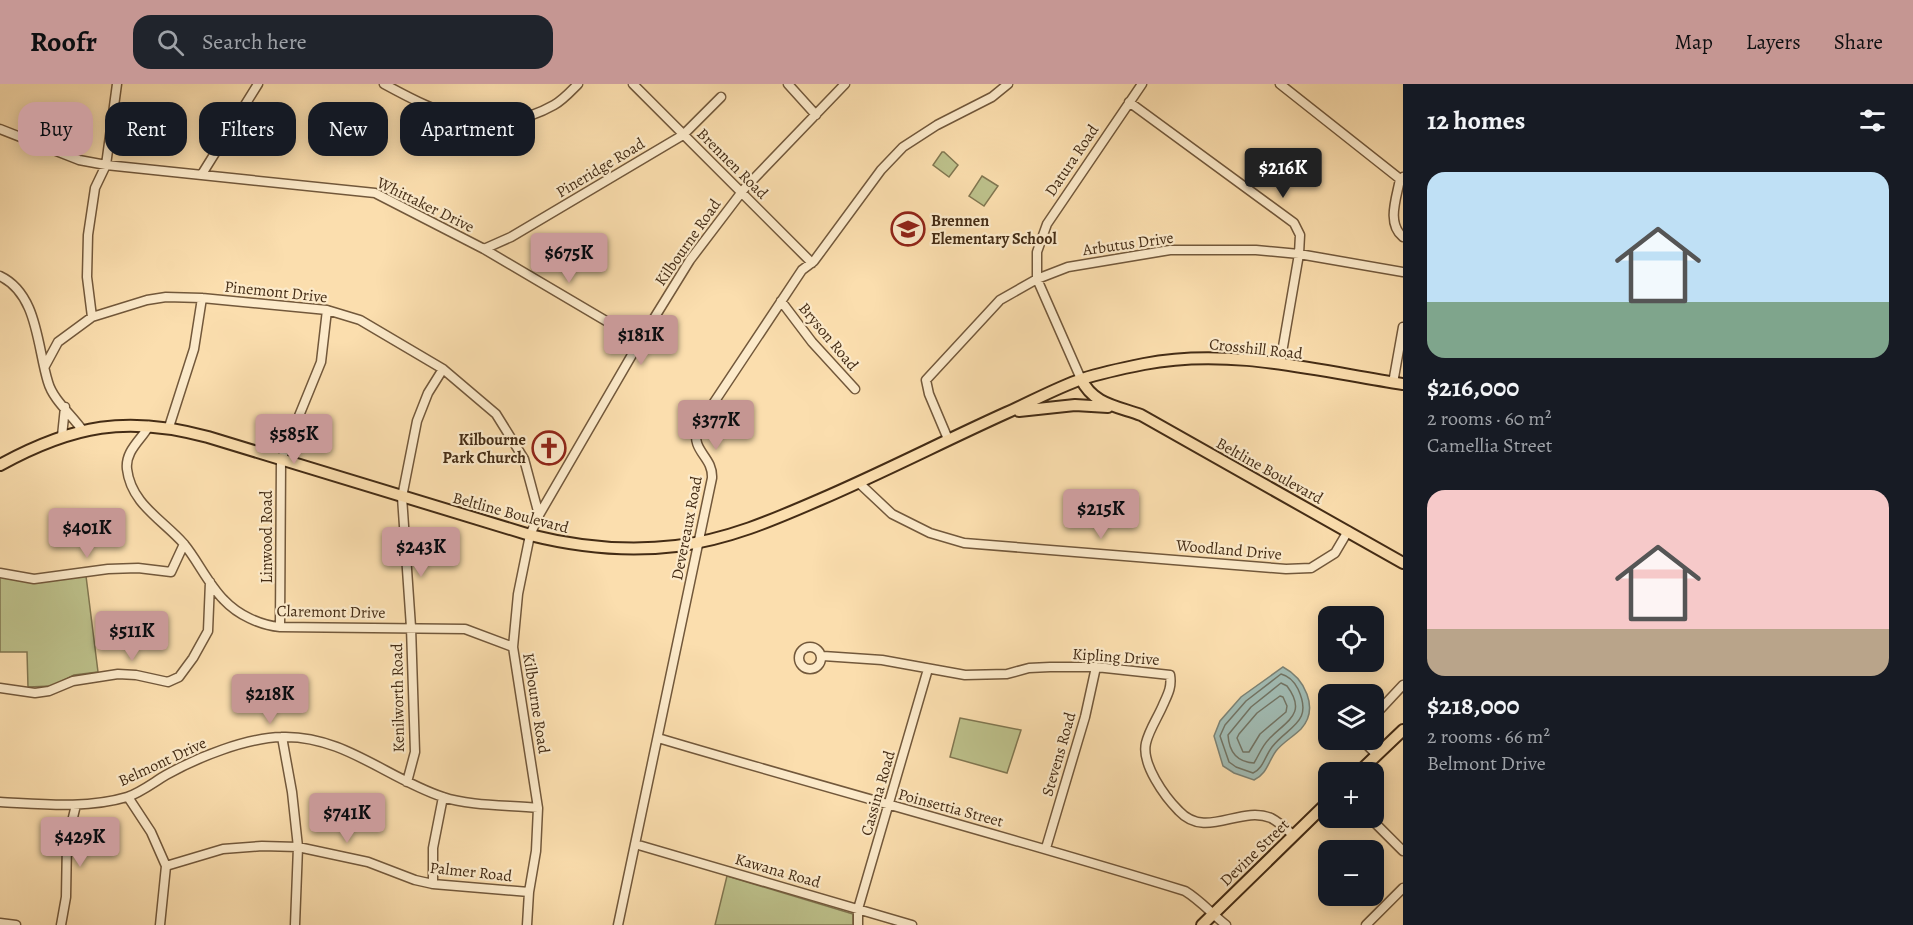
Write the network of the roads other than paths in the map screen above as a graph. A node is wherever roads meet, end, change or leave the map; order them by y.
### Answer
1 (117, 84) edge
2 (258, 84) edge
3 (384, 84) edge
4 (578, 84) edge
5 (633, 84) edge
6 (788, 84) edge
7 (845, 84) edge
8 (1008, 84) edge
9 (1142, 84) edge
10 (1280, 84) edge
11 (721, 97) dead end
12 (1129, 102) junction
13 (816, 115) junction
14 (0, 129) edge
15 (683, 135) junction
16 (106, 165) junction
17 (202, 174) junction
18 (1402, 178) edge
19 (741, 193) junction
20 (1403, 237) edge
21 (484, 249) junction
22 (1299, 254) junction
23 (812, 264) junction
24 (1403, 272) edge
25 (0, 276) edge
26 (1037, 279) junction
27 (202, 298) junction
28 (781, 301) junction
29 (327, 310) junction
30 (92, 316) junction
31 (1403, 327) edge
32 (640, 341) junction
33 (1280, 364) junction
34 (45, 366) junction
35 (443, 369) junction
36 (1081, 379) junction
37 (1398, 383) edge
38 (855, 389) dead end
39 (65, 407) junction
40 (1120, 407) junction
41 (1006, 413) junction
42 (149, 426) junction
43 (168, 428) junction
44 (83, 431) junction
45 (62, 436) junction
46 (948, 439) junction
47 (281, 460) junction
48 (0, 465) edge
49 (859, 483) junction
50 (402, 496) junction
51 (539, 515) junction
52 (1348, 531) junction
53 (530, 535) junction
54 (699, 542) junction
55 (184, 544) junction
56 (1403, 563) edge
57 (0, 573) edge
58 (210, 582) junction
59 (280, 627) junction
60 (411, 627) junction
61 (513, 647) junction
62 (823, 656) dead end
63 (1096, 667) junction
64 (928, 669) junction
65 (1403, 685) edge
66 (0, 688) edge
67 (1384, 705) edge
68 (1403, 730) edge
69 (282, 736) junction
70 (658, 738) junction
71 (1372, 750) edge
72 (1377, 755) junction
73 (1370, 762) edge
74 (407, 782) junction
75 (128, 797) junction
76 (443, 797) junction
77 (0, 802) edge
78 (76, 805) junction
79 (889, 806) junction
80 (538, 808) junction
81 (1318, 811) edge
82 (1380, 828) edge
83 (1293, 835) junction
84 (635, 844) junction
85 (298, 847) junction
86 (1046, 848) junction
87 (1403, 851) edge
88 (166, 866) junction
89 (433, 884) junction
90 (1403, 888) edge
91 (529, 892) junction
92 (858, 909) junction
93 (1212, 914) junction
94 (0, 923) edge
95 (16, 925) edge
96 (61, 925) edge
97 (160, 925) edge
98 (295, 925) edge
99 (527, 925) edge
100 (618, 925) edge
101 (858, 925) edge
102 (912, 925) edge
103 (1202, 925) edge
104 (1226, 925) edge
105 (1366, 925) edge

1 - 16 street
2 - 17 street
3 - 4 street
5 - 15 street, Brennen Road
6 - 13 street
7 - 13 street, Kilbourne Road
8 - 23 street, Devereaux Road
9 - 12 street, Datura Road
10 - 18 street
11 - 15 street, Pineridge Road
12 - 22 street
12 - 26 street, Datura Road
13 - 19 street, Kilbourne Road
14 - 16 street, Whittaker Drive
15 - 19 street, Brennen Road
15 - 21 street, Pineridge Road
16 - 17 street, Whittaker Drive
16 - 30 street
17 - 21 street, Whittaker Drive
18 - 20 street
19 - 23 street, Brennen Road
19 - 32 street, Kilbourne Road
21 - 32 street, Whittaker Drive
22 - 24 street, Arbutus Drive
22 - 26 street, Arbutus Drive
22 - 33 street
23 - 28 street, Devereaux Road
25 - 34 street
26 - 36 street, Datura Road
26 - 46 street, Arbutus Drive
27 - 29 street, Pinemont Drive
27 - 30 street, Pinemont Drive
27 - 43 street
28 - 38 street, Bryson Road
28 - 54 street, Devereaux Road
29 - 35 street, Pinemont Drive
29 - 47 street, Linwood Road
30 - 34 street, Pinemont Drive
31 - 37 street
32 - 51 street, Kilbourne Road
33 - 36 main road, Crosshill Road
33 - 37 main road, Crosshill Road
34 - 39 street
35 - 50 street, Kenilworth Road
35 - 51 street, Pinemont Drive
36 - 40 main road, Datura Road
36 - 41 main road, Crosshill Road
39 - 44 street
39 - 45 street
40 - 41 main road
40 - 52 main road, Beltline Boulevard
41 - 46 main road, Beltline Boulevard
42 - 43 main road, Beltline Boulevard
42 - 44 main road, Beltline Boulevard
42 - 55 street, Claremont Drive
43 - 47 main road, Beltline Boulevard
44 - 45 main road, Beltline Boulevard
45 - 48 main road, Beltline Boulevard
46 - 49 main road, Beltline Boulevard
47 - 50 main road, Beltline Boulevard
47 - 59 street, Linwood Road
49 - 52 street, Woodland Drive
49 - 54 main road, Beltline Boulevard
50 - 53 main road, Beltline Boulevard
50 - 60 street, Kenilworth Road
51 - 53 street, Kilbourne Road
52 - 56 main road, Beltline Boulevard
53 - 54 main road, Beltline Boulevard
53 - 61 street, Kilbourne Road
54 - 70 street, Devereaux Road
55 - 57 street
55 - 58 street, Claremont Drive
58 - 59 street, Claremont Drive
58 - 66 street
59 - 60 street, Claremont Drive
60 - 61 street, Claremont Drive
60 - 74 street, Kenilworth Road
61 - 80 street, Kilbourne Road
62 - 64 street, Kipling Drive
63 - 64 street, Kipling Drive
63 - 83 street, Kipling Drive
63 - 86 street, Stevens Road
64 - 79 street, Cassina Road
65 - 67 street
68 - 72 main road
69 - 74 street, Belmont Drive
69 - 75 street, Belmont Drive
69 - 85 street
70 - 79 street, Poinsettia Street
70 - 84 street, Devereaux Road
71 - 72 street
72 - 73 main road
74 - 76 street, Belmont Drive
75 - 78 street, Belmont Drive
75 - 88 street
76 - 80 street, Belmont Drive
76 - 89 street
77 - 78 street, Belmont Drive
78 - 96 street
79 - 86 street, Poinsettia Street
79 - 92 street, Cassina Road
80 - 91 street, Kilbourne Road
81 - 83 main road, Devine Street
82 - 87 street
83 - 93 main road, Devine Street
84 - 92 street, Kawana Road
84 - 100 street, Devereaux Road
85 - 88 street, Palmer Road
85 - 89 street, Palmer Road
85 - 98 street
86 - 93 street, Poinsettia Street
88 - 97 street
89 - 91 street, Palmer Road
90 - 105 street
91 - 99 street, Kilbourne Road
92 - 101 street, Cassina Road
92 - 102 street, Kawana Road
93 - 103 main road, Devine Street
93 - 104 street, Poinsettia Street
94 - 95 street

